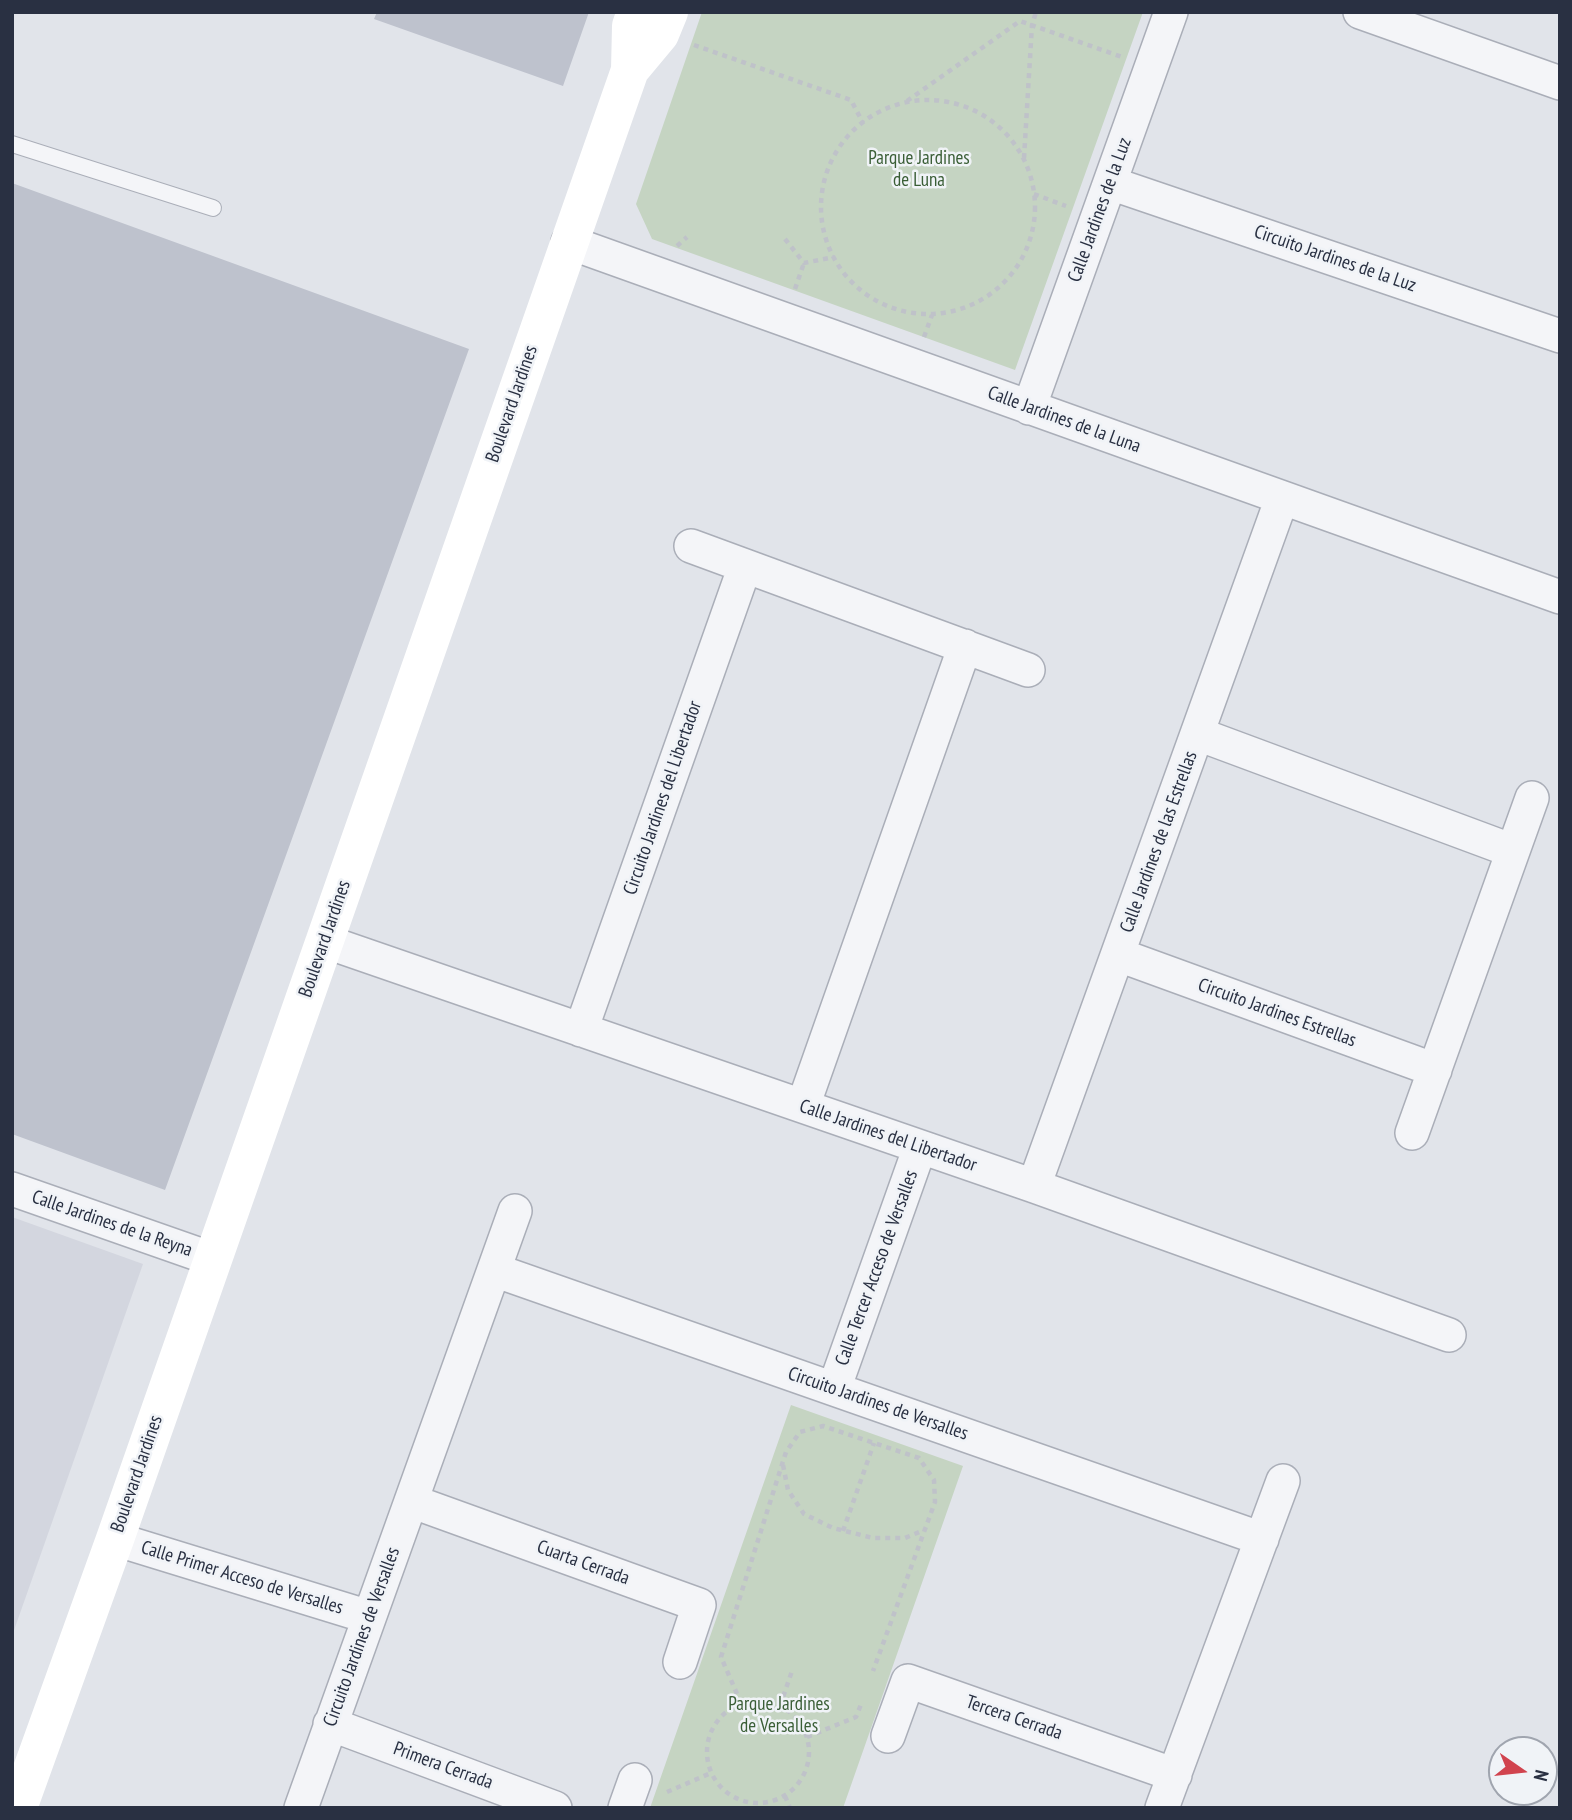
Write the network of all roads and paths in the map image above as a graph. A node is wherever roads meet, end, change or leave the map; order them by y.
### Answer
1 (1036, 12) edge
2 (1171, 12) edge
3 (1360, 12) edge
4 (655, 19) edge
5 (1032, 25) junction
6 (1151, 67) junction
7 (1560, 83) edge
8 (906, 101) junction
9 (863, 123) junction
10 (12, 144) edge
11 (1024, 159) junction
12 (1110, 183) junction
13 (213, 208) dead end
14 (785, 239) dead end
15 (568, 242) junction
16 (834, 257) junction
17 (1560, 336) edge
18 (1029, 408) junction
19 (1282, 498) junction
20 (691, 546) dead end
21 (745, 566) junction
22 (1560, 597) edge
23 (965, 646) junction
24 (1028, 670) dead end
25 (1198, 734) junction
26 (1532, 798) dead end
27 (1513, 850) junction
28 (324, 941) junction
29 (1119, 955) junction
30 (581, 1030) junction
31 (1435, 1070) junction
32 (803, 1106) junction
33 (1412, 1133) dead end
34 (920, 1147) junction
35 (1034, 1186) junction
36 (12, 1189) edge
37 (515, 1211) dead end
38 (212, 1259) junction
39 (494, 1270) junction
40 (1449, 1335) dead end
41 (834, 1389) junction
42 (887, 1408) junction
43 (874, 1443) junction
44 (783, 1464) junction
45 (1283, 1481) dead end
46 (411, 1501) junction
47 (925, 1530) junction
48 (843, 1531) junction
49 (115, 1539) junction
50 (1262, 1539) junction
51 (369, 1617) junction
52 (680, 1662) dead end
53 (792, 1671) dead end
54 (869, 1681) dead end
55 (865, 1693) dead end
56 (741, 1703) junction
57 (780, 1706) junction
58 (330, 1724) junction
59 (888, 1736) dead end
60 (807, 1737) junction
61 (711, 1773) junction
62 (1175, 1775) junction
63 (640, 1794) edge
64 (785, 1796) junction
65 (18, 1808) edge
66 (301, 1808) edge
67 (555, 1808) edge
68 (790, 1808) edge
69 (1162, 1808) edge

1 - 5 path
2 - 6 street, Calle Jardines de la Luz
3 - 7 street
4 - 9 path
4 - 15 street, Boulevard Jardines
5 - 6 path
5 - 8 path
5 - 11 path
6 - 12 street, Calle Jardines de la Luz
8 - 9 path
8 - 11 path
9 - 16 path
10 - 13 lane
11 - 16 path
12 - 17 street, Circuito Jardines de la Luz
12 - 18 street, Calle Jardines de la Luz
14 - 16 path
15 - 18 street, Calle Jardines de la Luna
15 - 28 street, Boulevard Jardines
18 - 19 street, Calle Jardines de la Luna
19 - 22 street, Calle Jardines de la Luna
19 - 25 street, Calle Jardines de las Estrellas
20 - 21 street
21 - 23 street
21 - 30 street, Circuito Jardines del Libertador
23 - 24 street
23 - 32 street
25 - 27 street
25 - 29 street, Calle Jardines de las Estrellas
26 - 27 street
27 - 31 street
28 - 30 street, Calle Jardines del Libertador
28 - 38 street, Boulevard Jardines
29 - 31 street, Circuito Jardines Estrellas
29 - 35 street, Calle Jardines de las Estrellas
30 - 32 street, Calle Jardines del Libertador
31 - 33 street
32 - 34 street, Calle Jardines del Libertador
34 - 35 street, Calle Jardines del Libertador
34 - 41 street, Calle Tercer Acceso de Versalles
35 - 40 street, Calle Jardines del Libertador
36 - 38 street, Calle Jardines de la Reyna
37 - 39 street, Circuito Jardines de Versalles
38 - 49 street, Boulevard Jardines
39 - 41 street, Circuito Jardines de Versalles
39 - 46 street, Circuito Jardines de Versalles
41 - 42 street, Circuito Jardines de Versalles
42 - 43 path
42 - 50 street, Circuito Jardines de Versalles
43 - 44 path
43 - 47 path
43 - 48 path
44 - 48 path
44 - 56 path
45 - 50 street
46 - 51 street, Circuito Jardines de Versalles
46 - 52 street, Cuarta Cerrada
47 - 48 path
47 - 54 path
49 - 51 street, Calle Primer Acceso de Versalles
49 - 65 street, Boulevard Jardines
50 - 62 street
51 - 58 street, Circuito Jardines de Versalles
53 - 57 path
55 - 60 path
56 - 57 path
56 - 61 path
57 - 60 path
58 - 66 street, Circuito Jardines de Versalles
58 - 67 street, Primera Cerrada
59 - 62 street, Tercera Cerrada
60 - 64 path
61 - 63 path
61 - 64 path
62 - 69 street
64 - 68 path

